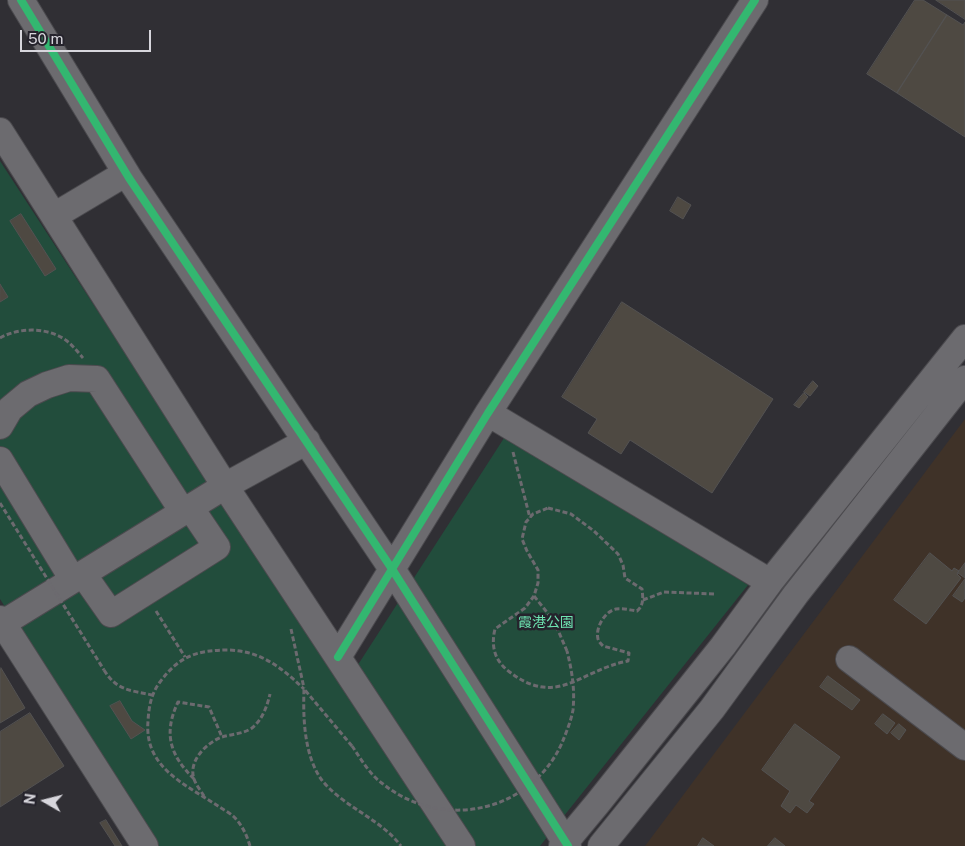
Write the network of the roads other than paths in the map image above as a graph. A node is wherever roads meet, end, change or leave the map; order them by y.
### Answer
1 (20, 0) edge
2 (755, 0) edge
3 (0, 130) edge
4 (126, 173) junction
5 (54, 216) junction
6 (965, 338) edge
7 (965, 379) edge
8 (488, 413) junction
9 (0, 426) edge
10 (306, 441) junction
11 (0, 460) edge
12 (226, 486) junction
13 (187, 510) junction
14 (392, 569) junction
15 (78, 577) junction
16 (770, 582) junction
17 (1, 622) edge
18 (338, 657) junction
19 (849, 658) dead end
20 (965, 747) edge
21 (565, 845) edge
22 (145, 846) edge
23 (462, 846) edge
24 (601, 846) edge

1 - 4 street
2 - 8 street
3 - 5 street
4 - 5 street
4 - 10 street
5 - 12 street
6 - 16 street
7 - 24 street
8 - 14 street
8 - 16 street
9 - 13 street
10 - 12 street
10 - 14 street
11 - 15 street
12 - 13 street
12 - 18 street
13 - 15 street
13 - 15 street
14 - 18 street
14 - 21 street
15 - 17 street
16 - 21 street
17 - 22 street
18 - 23 street
19 - 20 street

